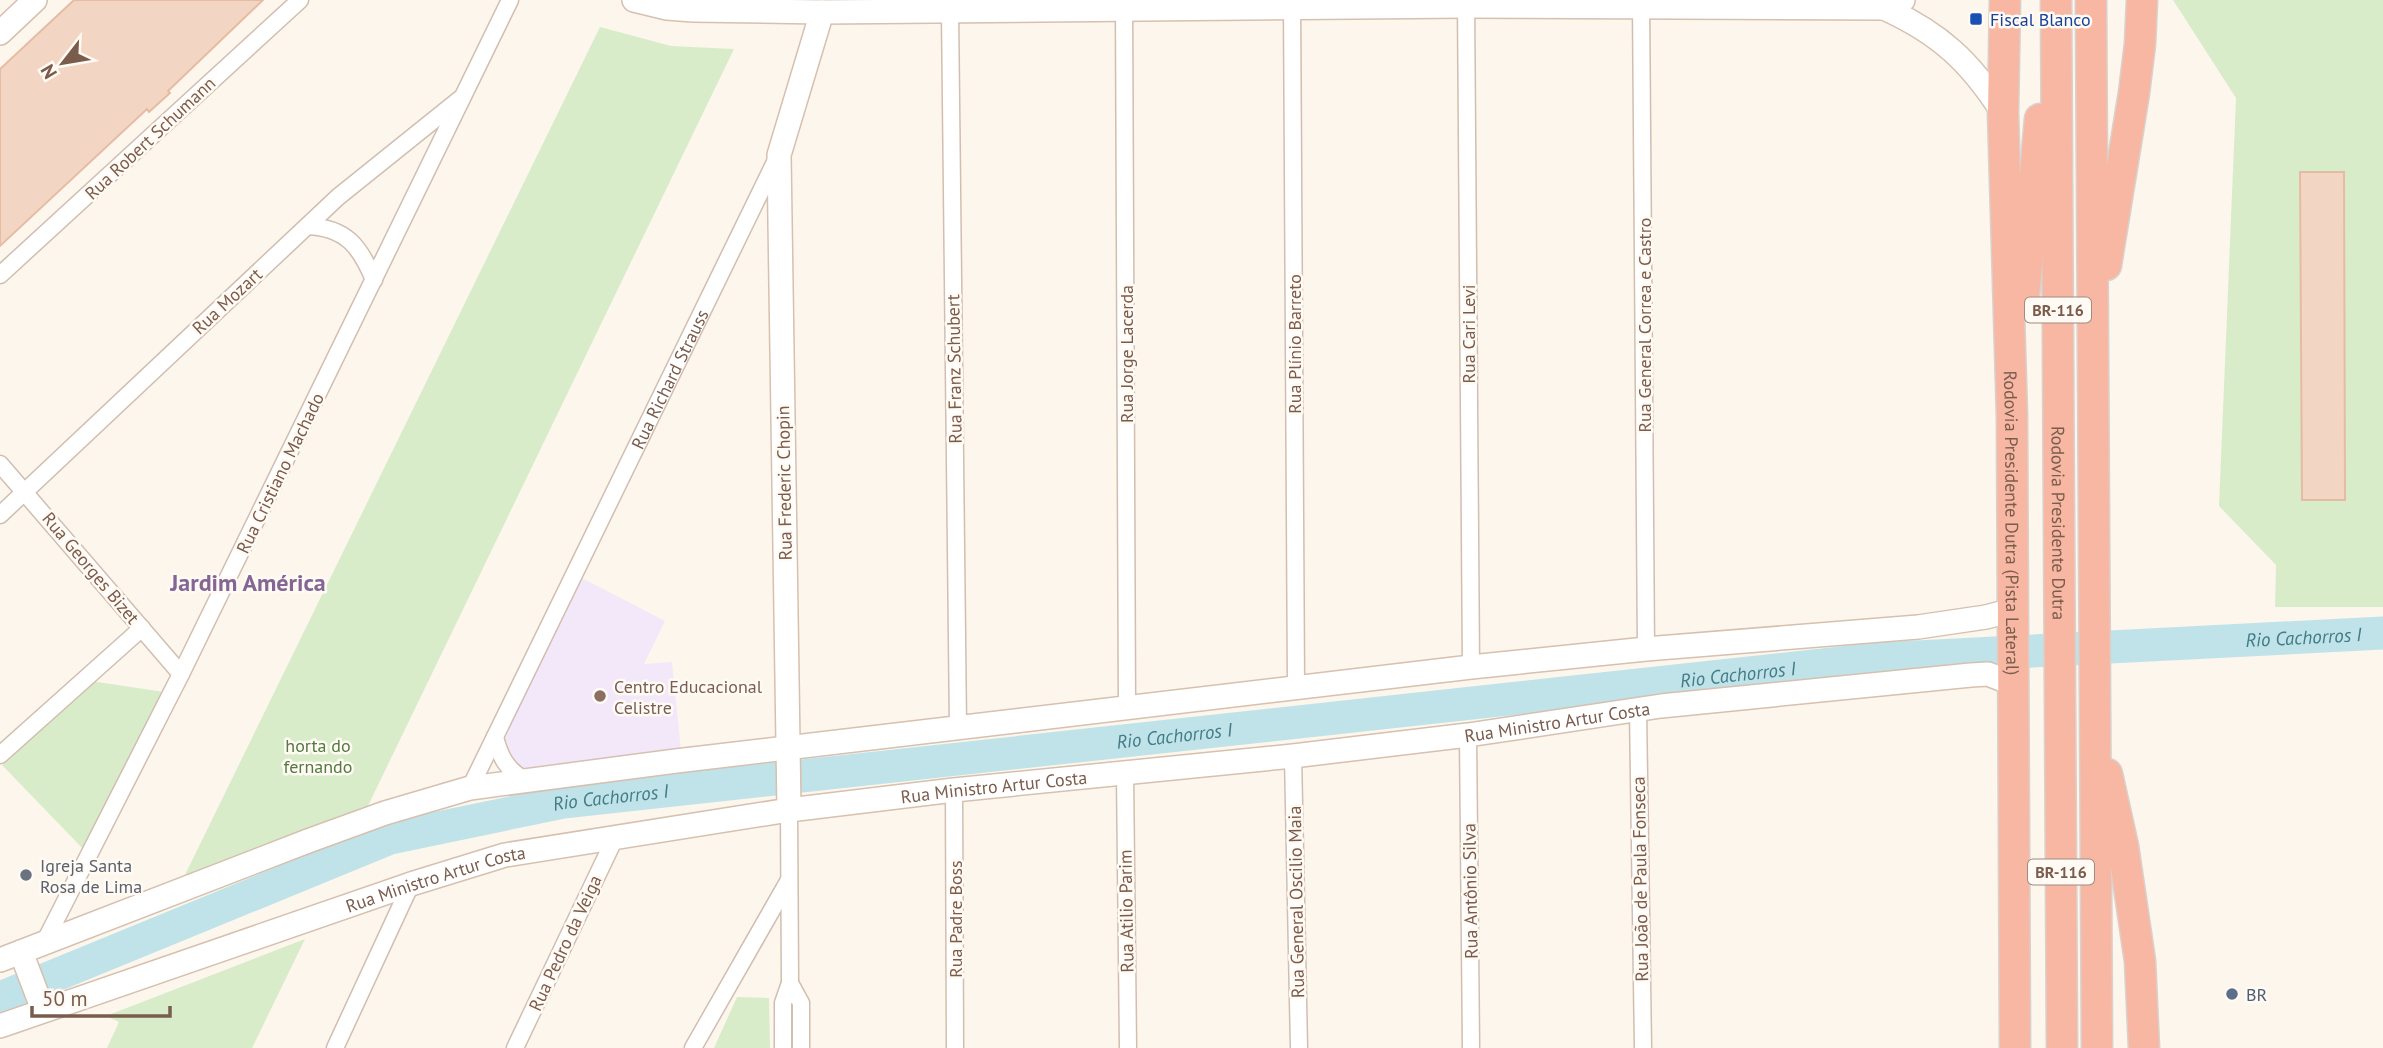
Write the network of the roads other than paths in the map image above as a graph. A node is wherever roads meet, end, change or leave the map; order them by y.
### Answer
1 (35, 0) edge
2 (300, 0) edge
3 (510, 0) edge
4 (634, 0) edge
5 (2005, 0) edge
6 (2091, 0) edge
7 (2142, 0) edge
8 (1466, 3) edge
9 (1641, 3) edge
10 (1292, 4) edge
11 (1893, 4) edge
12 (1124, 5) edge
13 (950, 11) junction
14 (822, 12) junction
15 (2056, 13) edge
16 (0, 33) edge
17 (463, 97) junction
18 (2003, 113) junction
19 (779, 155) junction
20 (308, 226) junction
21 (0, 275) edge
22 (374, 280) junction
23 (2092, 341) junction
24 (2012, 416) junction
25 (0, 464) edge
26 (26, 491) junction
27 (0, 515) edge
28 (2013, 618) junction
29 (142, 628) junction
30 (1646, 649) junction
31 (1471, 667) junction
32 (181, 674) junction
33 (2014, 678) junction
34 (1296, 687) junction
35 (1128, 709) junction
36 (1638, 710) junction
37 (958, 727) junction
38 (2095, 733) junction
39 (1468, 734) junction
40 (495, 737) junction
41 (0, 755) edge
42 (1293, 755) junction
43 (788, 756) junction
44 (1125, 774) junction
45 (525, 780) junction
46 (470, 788) junction
47 (954, 789) junction
48 (789, 802) junction
49 (615, 838) junction
50 (790, 878) junction
51 (411, 884) junction
52 (44, 943) junction
53 (15, 959) edge
54 (790, 983) junction
55 (40, 1003) junction
56 (0, 1026) edge
57 (335, 1048) edge
58 (515, 1048) edge
59 (693, 1048) edge
60 (783, 1048) edge
61 (801, 1048) edge
62 (955, 1048) edge
63 (1128, 1048) edge
64 (1299, 1048) edge
65 (1471, 1048) edge
66 (1643, 1048) edge
67 (2015, 1048) edge
68 (2062, 1048) edge
69 (2097, 1048) edge
70 (2144, 1048) edge

1 - 16 street
2 - 21 street, Rua Robert Schumann
3 - 17 street, Rua Cristiano Machado
4 - 14 street
5 - 18 highway, Rodovia Presidente Dutra (Pista Lateral) / BR-116
6 - 23 highway, Rodovia Presidente Dutra / BR-116
7 - 23 highway
8 - 9 street
8 - 10 street
8 - 31 street, Rua Cari Levi
9 - 11 street
9 - 30 street, Rua General Correa e Castro
10 - 12 street
10 - 34 street, Rua Plínio Barreto
11 - 18 street
12 - 13 street
12 - 35 street, Rua Jorge Lacerda
13 - 14 street
13 - 37 street, Rua Franz Schubert
14 - 19 street, Rua Richard Strauss
15 - 24 highway
15 - 68 highway, Rodovia Presidente Dutra / BR-116
17 - 20 street, Rua Mozart
17 - 22 street, Rua Cristiano Machado
18 - 24 highway, Rodovia Presidente Dutra (Pista Lateral) / BR-116
19 - 40 street, Rua Richard Strauss
19 - 43 street, Rua Frederic Chopin
20 - 22 street
20 - 26 street, Rua Mozart
22 - 32 street, Rua Cristiano Machado
23 - 38 highway, Rodovia Presidente Dutra / BR-116
24 - 28 highway, Rodovia Presidente Dutra (Pista Lateral) / BR-116
25 - 26 street, Rua Georges Bizet
26 - 27 street, Rua Mozart
26 - 29 street, Rua Georges Bizet
28 - 30 street
28 - 33 highway, Rodovia Presidente Dutra (Pista Lateral) / BR-116
29 - 32 street, Rua Georges Bizet
29 - 41 street
30 - 31 street
31 - 34 street
32 - 52 street, Rua Cristiano Machado
33 - 36 street, Rua Ministro Artur Costa
33 - 67 highway, Rodovia Presidente Dutra (Pista Lateral) / BR-116
34 - 35 street
35 - 37 street
36 - 39 street, Rua Ministro Artur Costa
36 - 66 street, Rua João de Paula Fonseca
37 - 43 street
38 - 69 highway, Rodovia Presidente Dutra / BR-116
38 - 70 highway, BR-116
39 - 42 street, Rua Ministro Artur Costa
39 - 65 street, Rua Antônio Silva
40 - 45 street
40 - 46 street, Rua Richard Strauss
42 - 44 street, Rua Ministro Artur Costa
42 - 64 street, Rua General Oscilio Maia
43 - 45 street
43 - 48 street, Rua Frederic Chopin
44 - 47 street, Rua Ministro Artur Costa
44 - 63 street, Rua Atilio Parim
45 - 46 street
46 - 52 street
47 - 48 street, Rua Ministro Artur Costa
47 - 62 street, Rua Padre Boss
48 - 49 street, Rua Ministro Artur Costa
48 - 50 street
49 - 51 street, Rua Ministro Artur Costa
49 - 58 street, Rua Pedro da Veiga
50 - 54 street
50 - 59 street
51 - 55 street, Rua Ministro Artur Costa
51 - 57 street
52 - 53 street
53 - 55 street
54 - 60 street
54 - 61 street
55 - 56 street, Rua Ministro Artur Costa

